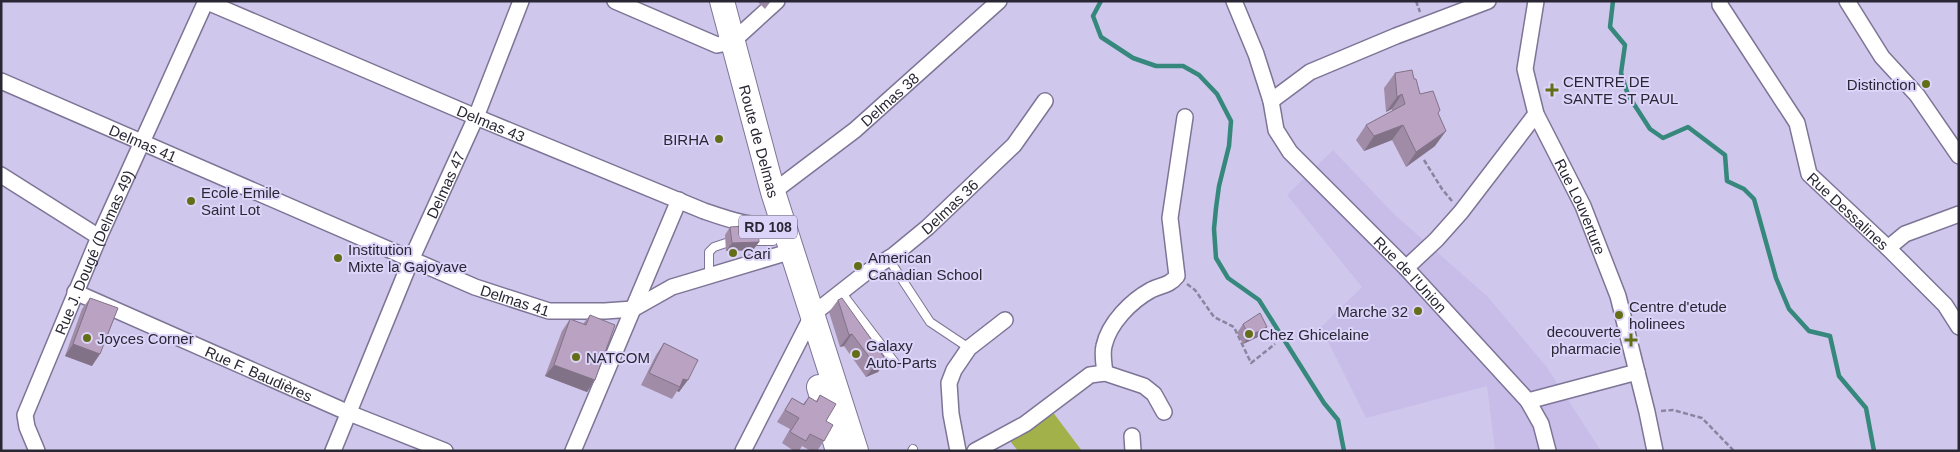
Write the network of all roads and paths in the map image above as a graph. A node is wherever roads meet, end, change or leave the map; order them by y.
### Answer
1 (206, 1) edge
2 (521, 1) edge
3 (615, 1) edge
4 (707, 1) edge
5 (722, 1) edge
6 (777, 1) edge
7 (999, 1) edge
8 (1234, 1) edge
9 (1488, 1) edge
10 (1536, 1) edge
11 (1720, 1) edge
12 (1847, 1) edge
13 (725, 44) junction
14 (1, 81) edge
15 (1045, 101) dead end
16 (1271, 101) junction
17 (1536, 114) junction
18 (1185, 117) dead end
19 (476, 118) junction
20 (143, 142) junction
21 (1959, 156) edge
22 (1424, 160) edge
23 (1, 175) edge
24 (773, 192) junction
25 (679, 200) junction
26 (1461, 212) junction
27 (1959, 214) edge
28 (99, 237) junction
29 (774, 240) junction
30 (726, 244) dead end
31 (1888, 248) junction
32 (888, 258) junction
33 (411, 260) junction
34 (1406, 268) junction
35 (709, 275) junction
36 (1173, 281) junction
37 (75, 292) junction
38 (841, 292) junction
39 (633, 309) junction
40 (1005, 320) dead end
41 (808, 324) junction
42 (1959, 327) edge
43 (1275, 344) dead end
44 (969, 348) junction
45 (895, 362) dead end
46 (1637, 372) junction
47 (1105, 373) junction
48 (1528, 401) junction
49 (1164, 412) dead end
50 (1647, 412) junction
51 (349, 413) junction
52 (40, 450) edge
53 (333, 451) edge
54 (445, 451) edge
55 (573, 451) edge
56 (744, 451) edge
57 (838, 451) edge
58 (856, 451) edge
59 (958, 451) edge
60 (975, 451) edge
61 (1548, 451) edge
62 (1655, 451) edge
63 (1734, 451) edge

1 - 19 street, Delmas 43
1 - 20 street, Rue J. Dougé (Delmas 49)
2 - 19 street, Delmas 47
3 - 13 street
4 - 13 main road, Route de Delmas / RD 108
5 - 13 main road, Route de Delmas / RD 108
6 - 13 street
7 - 24 street, Delmas 38
8 - 16 street, Rue de l'Union
9 - 16 street
10 - 17 street, Rue Louverture
11 - 31 street, Rue Dessalines
12 - 21 street
13 - 24 main road, Route de Delmas / RD 108
13 - 29 main road, Route de Delmas / RD 108
14 - 20 street, Delmas 41
15 - 32 street, Delmas 36
16 - 34 street, Rue de l'Union
17 - 26 street
17 - 46 street, Rue Louverture
18 - 36 street
19 - 25 street, Delmas 43
19 - 33 street, Delmas 47
20 - 28 street, Rue J. Dougé (Delmas 49)
20 - 33 street, Delmas 41
22 - 26 path
23 - 28 street
24 - 29 main road, Route de Delmas / RD 108
25 - 29 street, Delmas 43
25 - 39 street
26 - 34 street
27 - 31 street
28 - 37 street, Rue J. Dougé (Delmas 49)
29 - 35 street, Delmas 41
29 - 41 main road, Route de Delmas / RD 108
30 - 35 lane
31 - 42 street, Rue Dessalines
32 - 38 street, Delmas 36
32 - 44 lane
33 - 39 street, Delmas 41
33 - 51 street, Delmas 47
34 - 48 street, Rue de l'Union
35 - 39 street, Delmas 41
36 - 43 path
36 - 47 street
37 - 51 street, Rue F. Baudières
37 - 52 street, Rue J. Dougé (Delmas 49)
38 - 41 street, Delmas 36
38 - 45 lane
39 - 55 street
40 - 44 street
41 - 56 street
41 - 57 main road, Route de Delmas / RD 108
41 - 58 main road, Route de Delmas / RD 108
44 - 59 street
46 - 48 street
46 - 50 street, Rue Louverture
47 - 49 street
47 - 60 street
48 - 61 street, Rue de l'Union
50 - 62 street, Rue Louverture
50 - 63 path
51 - 53 street, Delmas 47
51 - 54 street, Rue F. Baudières

